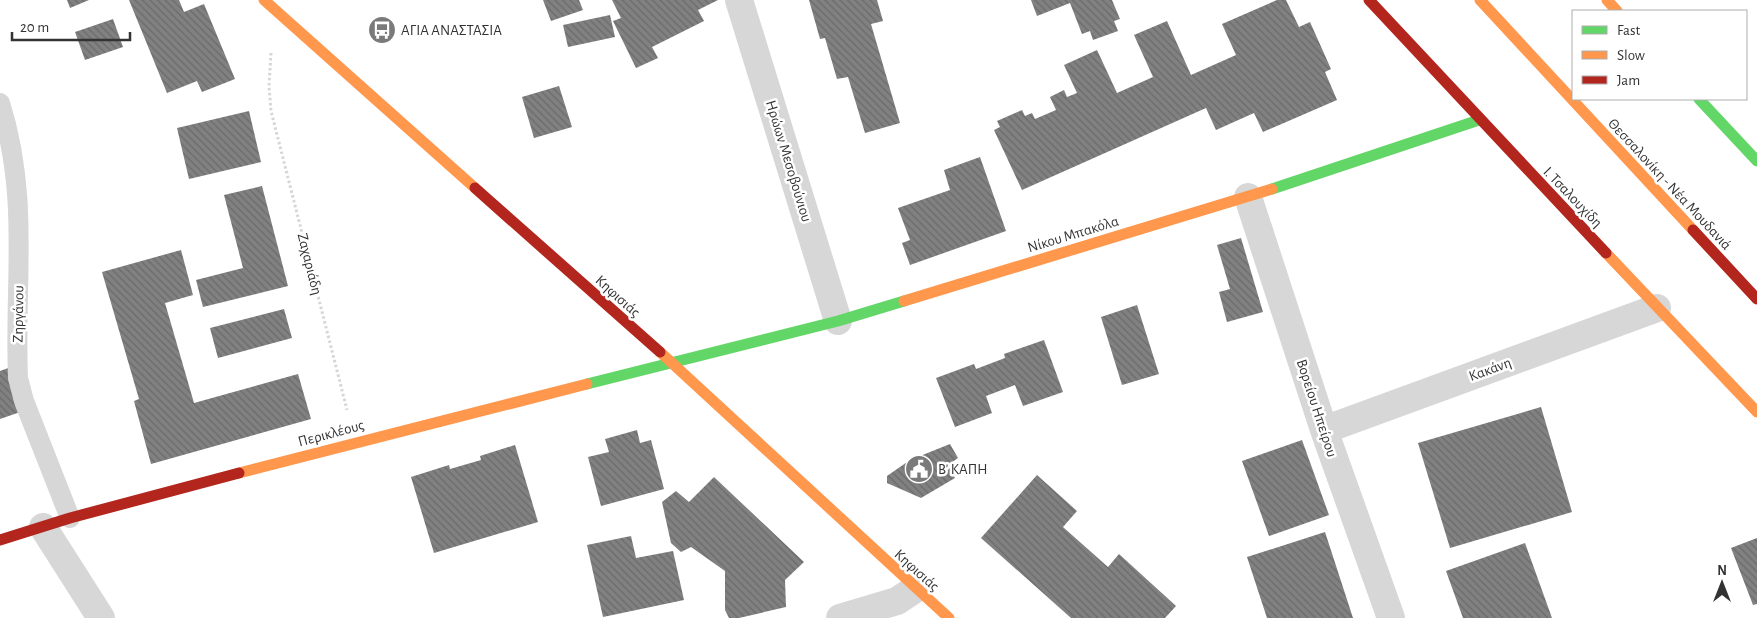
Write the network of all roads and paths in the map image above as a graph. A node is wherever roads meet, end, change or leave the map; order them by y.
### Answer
1 (264, 0) edge
2 (739, 0) edge
3 (1369, 0) edge
4 (1480, 0) edge
5 (1607, 0) edge
6 (1616, 10) edge
7 (269, 86) dead end
8 (1572, 100) edge
9 (1572, 100) edge
10 (1700, 100) edge
11 (0, 103) edge
12 (1479, 120) junction
13 (1757, 161) edge
14 (1248, 197) junction
15 (1757, 300) edge
16 (1657, 308) junction
17 (838, 321) junction
18 (673, 364) junction
19 (1757, 412) edge
20 (1324, 430) junction
21 (355, 442) junction
22 (70, 518) junction
23 (43, 526) junction
24 (0, 540) edge
25 (915, 589) junction
26 (101, 618) edge
27 (840, 618) edge
28 (949, 618) edge
29 (1391, 618) edge

1 - 18 main road, Κηφισιάς
2 - 17 street, Ηρώων Μεσοβούνιου
3 - 12 main road, Ι. Τσαλουχίδη
4 - 8 main road, Θεσσαλονίκη - Νέα Μουδανιά
5 - 6 main road
7 - 21 path, Ζαχαριάδη
9 - 15 main road, Θεσσαλονίκη - Νέα Μουδανιά
10 - 13 main road
11 - 22 lane, Ζηργάνου
12 - 14 main road, Νίκου Μπακόλα
12 - 16 main road, Ι. Τσαλουχίδη
14 - 17 main road, Νίκου Μπακόλα
14 - 20 street, Βορείου Ηπείρου
16 - 19 main road, Ι. Τσαλουχίδη
16 - 20 street, Κακάνη
17 - 18 main road, Νίκου Μπακόλα
18 - 21 main road, Περικλέους
18 - 25 main road, Κηφισιάς
20 - 29 street, Βορείου Ηπείρου
21 - 22 main road, Περικλέους
22 - 23 main road, Περικλέους
23 - 24 main road, Περικλέους
23 - 26 street
25 - 27 street
25 - 28 main road, Κηφισιάς

